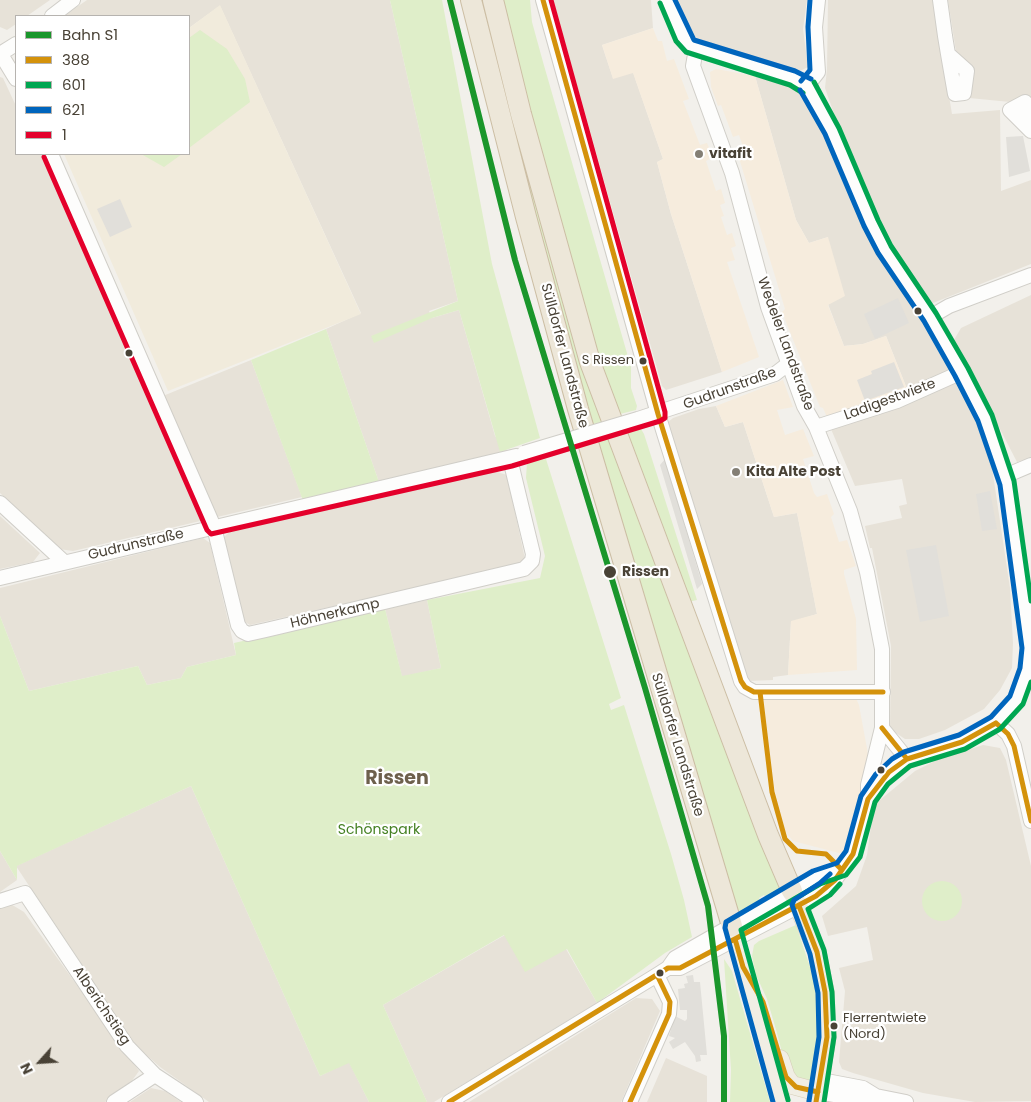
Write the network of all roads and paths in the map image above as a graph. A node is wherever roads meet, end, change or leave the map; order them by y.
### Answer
1 (73, 0) edge
2 (471, 0) edge
3 (493, 0) edge
4 (543, 0) edge
5 (667, 0) edge
6 (818, 0) edge
7 (940, 0) edge
8 (53, 15) edge
9 (15, 45) edge
10 (696, 49) junction
11 (0, 54) edge
12 (948, 54) dead end
13 (15, 77) edge
14 (808, 86) junction
15 (51, 155) edge
16 (1031, 275) edge
17 (930, 317) junction
18 (788, 364) junction
19 (962, 372) junction
20 (658, 414) junction
21 (816, 427) junction
22 (510, 459) junction
23 (1031, 465) edge
24 (1005, 476) junction
25 (0, 503) edge
26 (214, 527) junction
27 (64, 562) junction
28 (0, 578) edge
29 (1030, 648) edge
30 (883, 692) junction
31 (996, 723) junction
32 (882, 728) junction
33 (907, 759) junction
34 (868, 799) junction
35 (1031, 821) edge
36 (796, 899) junction
37 (0, 901) edge
38 (727, 936) junction
39 (743, 967) junction
40 (662, 972) junction
41 (155, 1075) junction
42 (819, 1092) edge
43 (114, 1102) edge
44 (196, 1102) edge
45 (449, 1102) edge
46 (630, 1102) edge
47 (781, 1102) edge
48 (906, 1102) edge

1 - 8 street
2 - 38 highway, Sülldorfer Landstraße
3 - 36 highway, Sülldorfer Landstraße
4 - 20 street
5 - 10 street
6 - 14 street
7 - 12 street
9 - 11 street
10 - 14 street
10 - 18 street, Wedeler Landstraße
11 - 13 street
14 - 17 street
15 - 26 street
16 - 17 street
17 - 19 street
18 - 20 street, Gudrunstraße
18 - 21 street, Wedeler Landstraße
19 - 21 street, Ladigestwiete
19 - 24 street
20 - 22 street, Gudrunstraße, bridge
20 - 30 street
21 - 30 street, Wedeler Landstraße
22 - 26 street, Gudrunstraße
22 - 26 street, Höhnerkamp
23 - 24 street
24 - 29 street
25 - 27 street
26 - 27 street, Gudrunstraße
27 - 28 street, Gudrunstraße
29 - 31 street
30 - 32 street, Wedeler Landstraße
31 - 33 street
31 - 35 street
32 - 33 street
32 - 34 street, Wedeler Landstraße
33 - 34 street
34 - 36 street, Wedeler Landstraße
36 - 38 street, Wedeler Landstraße
36 - 42 main road
37 - 41 street, Alberichstieg
38 - 39 main road
38 - 40 street, Wedeler Landstraße
39 - 42 main road
39 - 47 main road
40 - 45 street, Wedeler Landstraße
40 - 46 street
41 - 43 street
41 - 44 street, Alberichstieg
42 - 48 street

